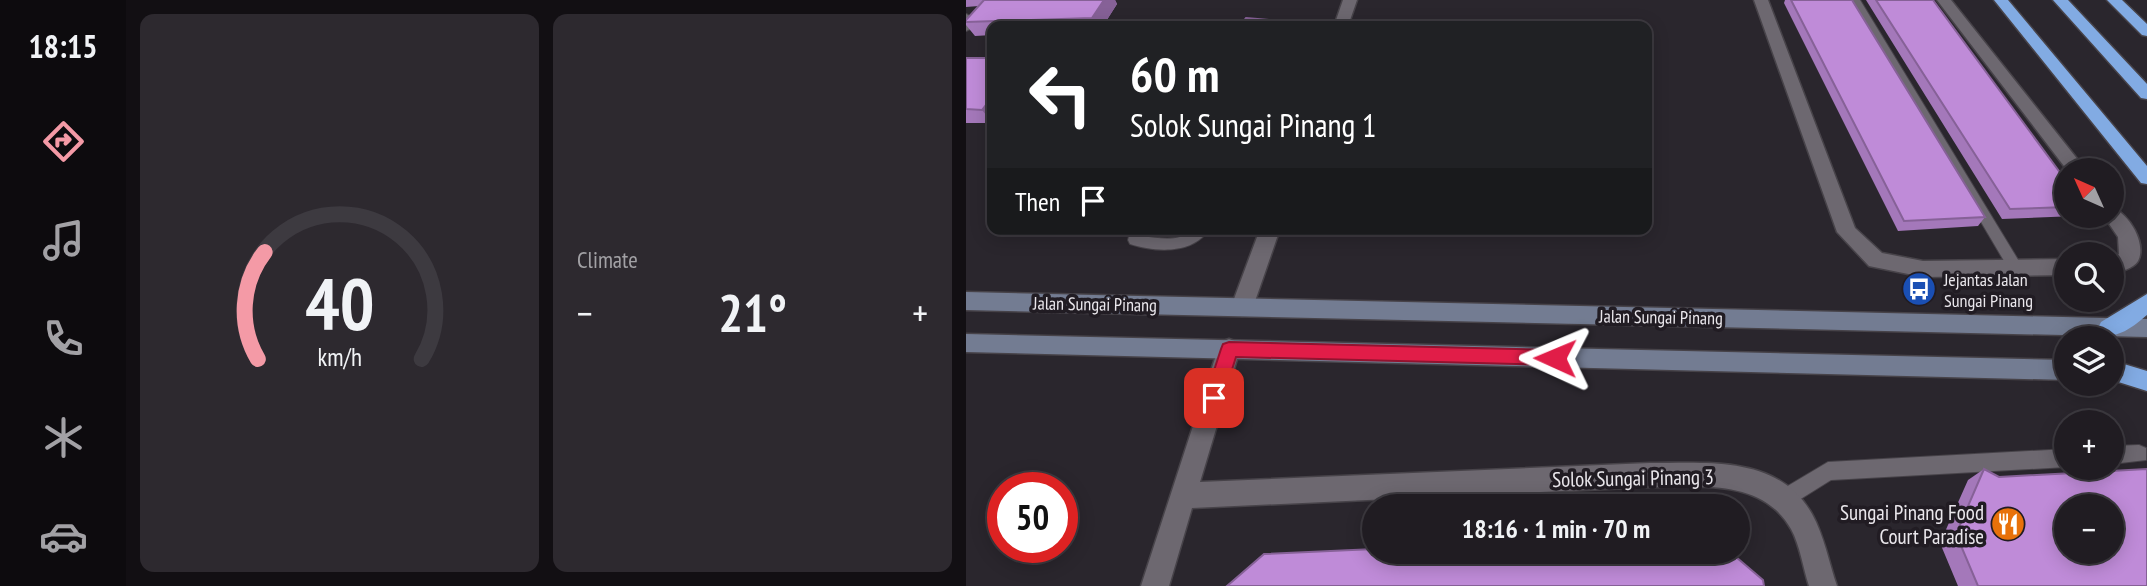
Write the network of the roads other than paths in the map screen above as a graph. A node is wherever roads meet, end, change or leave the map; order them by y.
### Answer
1 (1350, 0) edge
2 (1761, 0) edge
3 (1855, 0) edge
4 (1944, 0) edge
5 (2001, 0) edge
6 (2060, 0) edge
7 (2113, 0) edge
8 (1343, 21) edge
9 (2147, 32) edge
10 (2147, 94) edge
11 (2068, 158) edge
12 (2147, 178) edge
13 (2122, 228) edge
14 (1136, 235) edge
15 (1197, 235) edge
16 (1268, 235) edge
17 (2124, 260) edge
18 (2015, 267) junction
19 (2054, 267) edge
20 (966, 300) edge
21 (2147, 303) edge
22 (1242, 307) junction
23 (2113, 326) edge
24 (2054, 327) edge
25 (2124, 328) edge
26 (2147, 328) edge
27 (966, 343) edge
28 (1229, 349) junction
29 (2054, 370) edge
30 (2124, 372) edge
31 (2147, 373) edge
32 (2124, 374) edge
33 (2147, 381) edge
34 (2139, 454) dead end
35 (2124, 455) edge
36 (2054, 459) edge
37 (1183, 496) junction
38 (1783, 500) junction
39 (1155, 586) edge
40 (1823, 586) edge

1 - 8 street
2 - 18 street
3 - 18 lane
4 - 11 street
5 - 12 highway
6 - 10 highway
7 - 9 highway
13 - 17 street
14 - 15 lane
16 - 22 street
18 - 19 street
20 - 22 main road, Jalan Sungai Pinang
21 - 23 highway
22 - 24 main road, Jalan Sungai Pinang
25 - 26 main road, Jalan Sungai Pinang
27 - 28 main road
28 - 29 main road
28 - 37 street
30 - 31 main road
32 - 33 highway
34 - 35 lane
36 - 38 lane
37 - 38 street, Solok Sungai Pinang 3
37 - 39 street
38 - 40 street, Solok Sungai Pinang 3

